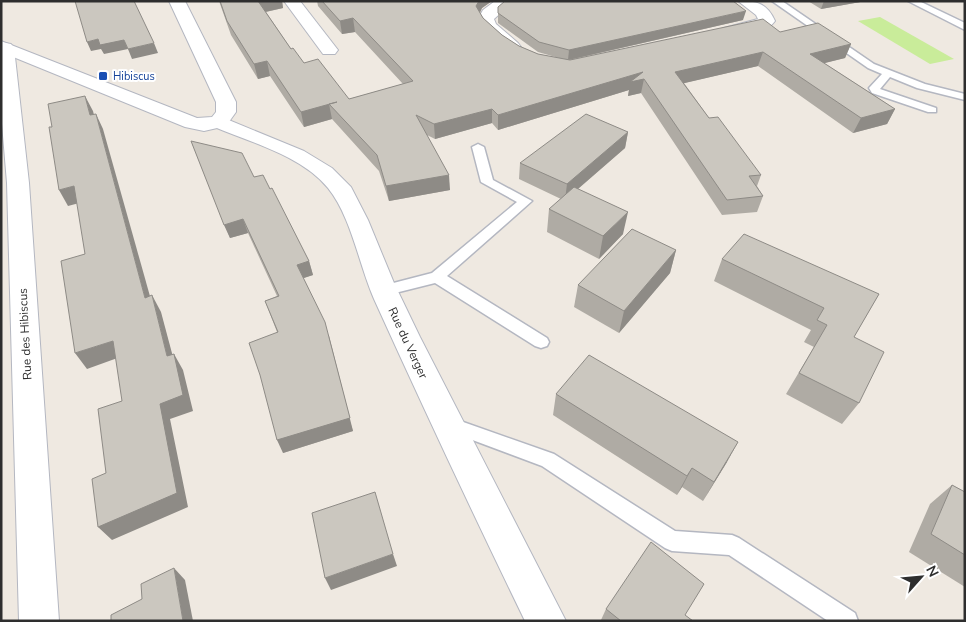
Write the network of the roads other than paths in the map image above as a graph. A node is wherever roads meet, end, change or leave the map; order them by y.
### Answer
1 (177, 1) edge
2 (292, 1) edge
3 (506, 1) edge
4 (746, 1) edge
5 (776, 1) edge
6 (912, 1) edge
7 (965, 27) edge
8 (712, 36) edge
9 (3, 47) edge
10 (329, 50) dead end
11 (527, 58) edge
12 (888, 74) junction
13 (965, 97) edge
14 (932, 110) dead end
15 (219, 122) junction
16 (478, 147) dead end
17 (437, 277) junction
18 (383, 291) junction
19 (541, 342) dead end
20 (446, 423) junction
21 (39, 621) edge
22 (546, 621) edge
23 (847, 621) edge

1 - 15 street
2 - 10 street
3 - 11 street
4 - 8 street
5 - 12 lane
6 - 7 lane
9 - 15 street
9 - 21 street, Rue des Hibiscus
12 - 13 lane
12 - 14 lane
15 - 18 street, Rue du Verger
16 - 17 lane
17 - 18 lane
17 - 19 lane
18 - 20 street, Rue du Verger
20 - 22 street, Rue du Verger
20 - 23 lane

